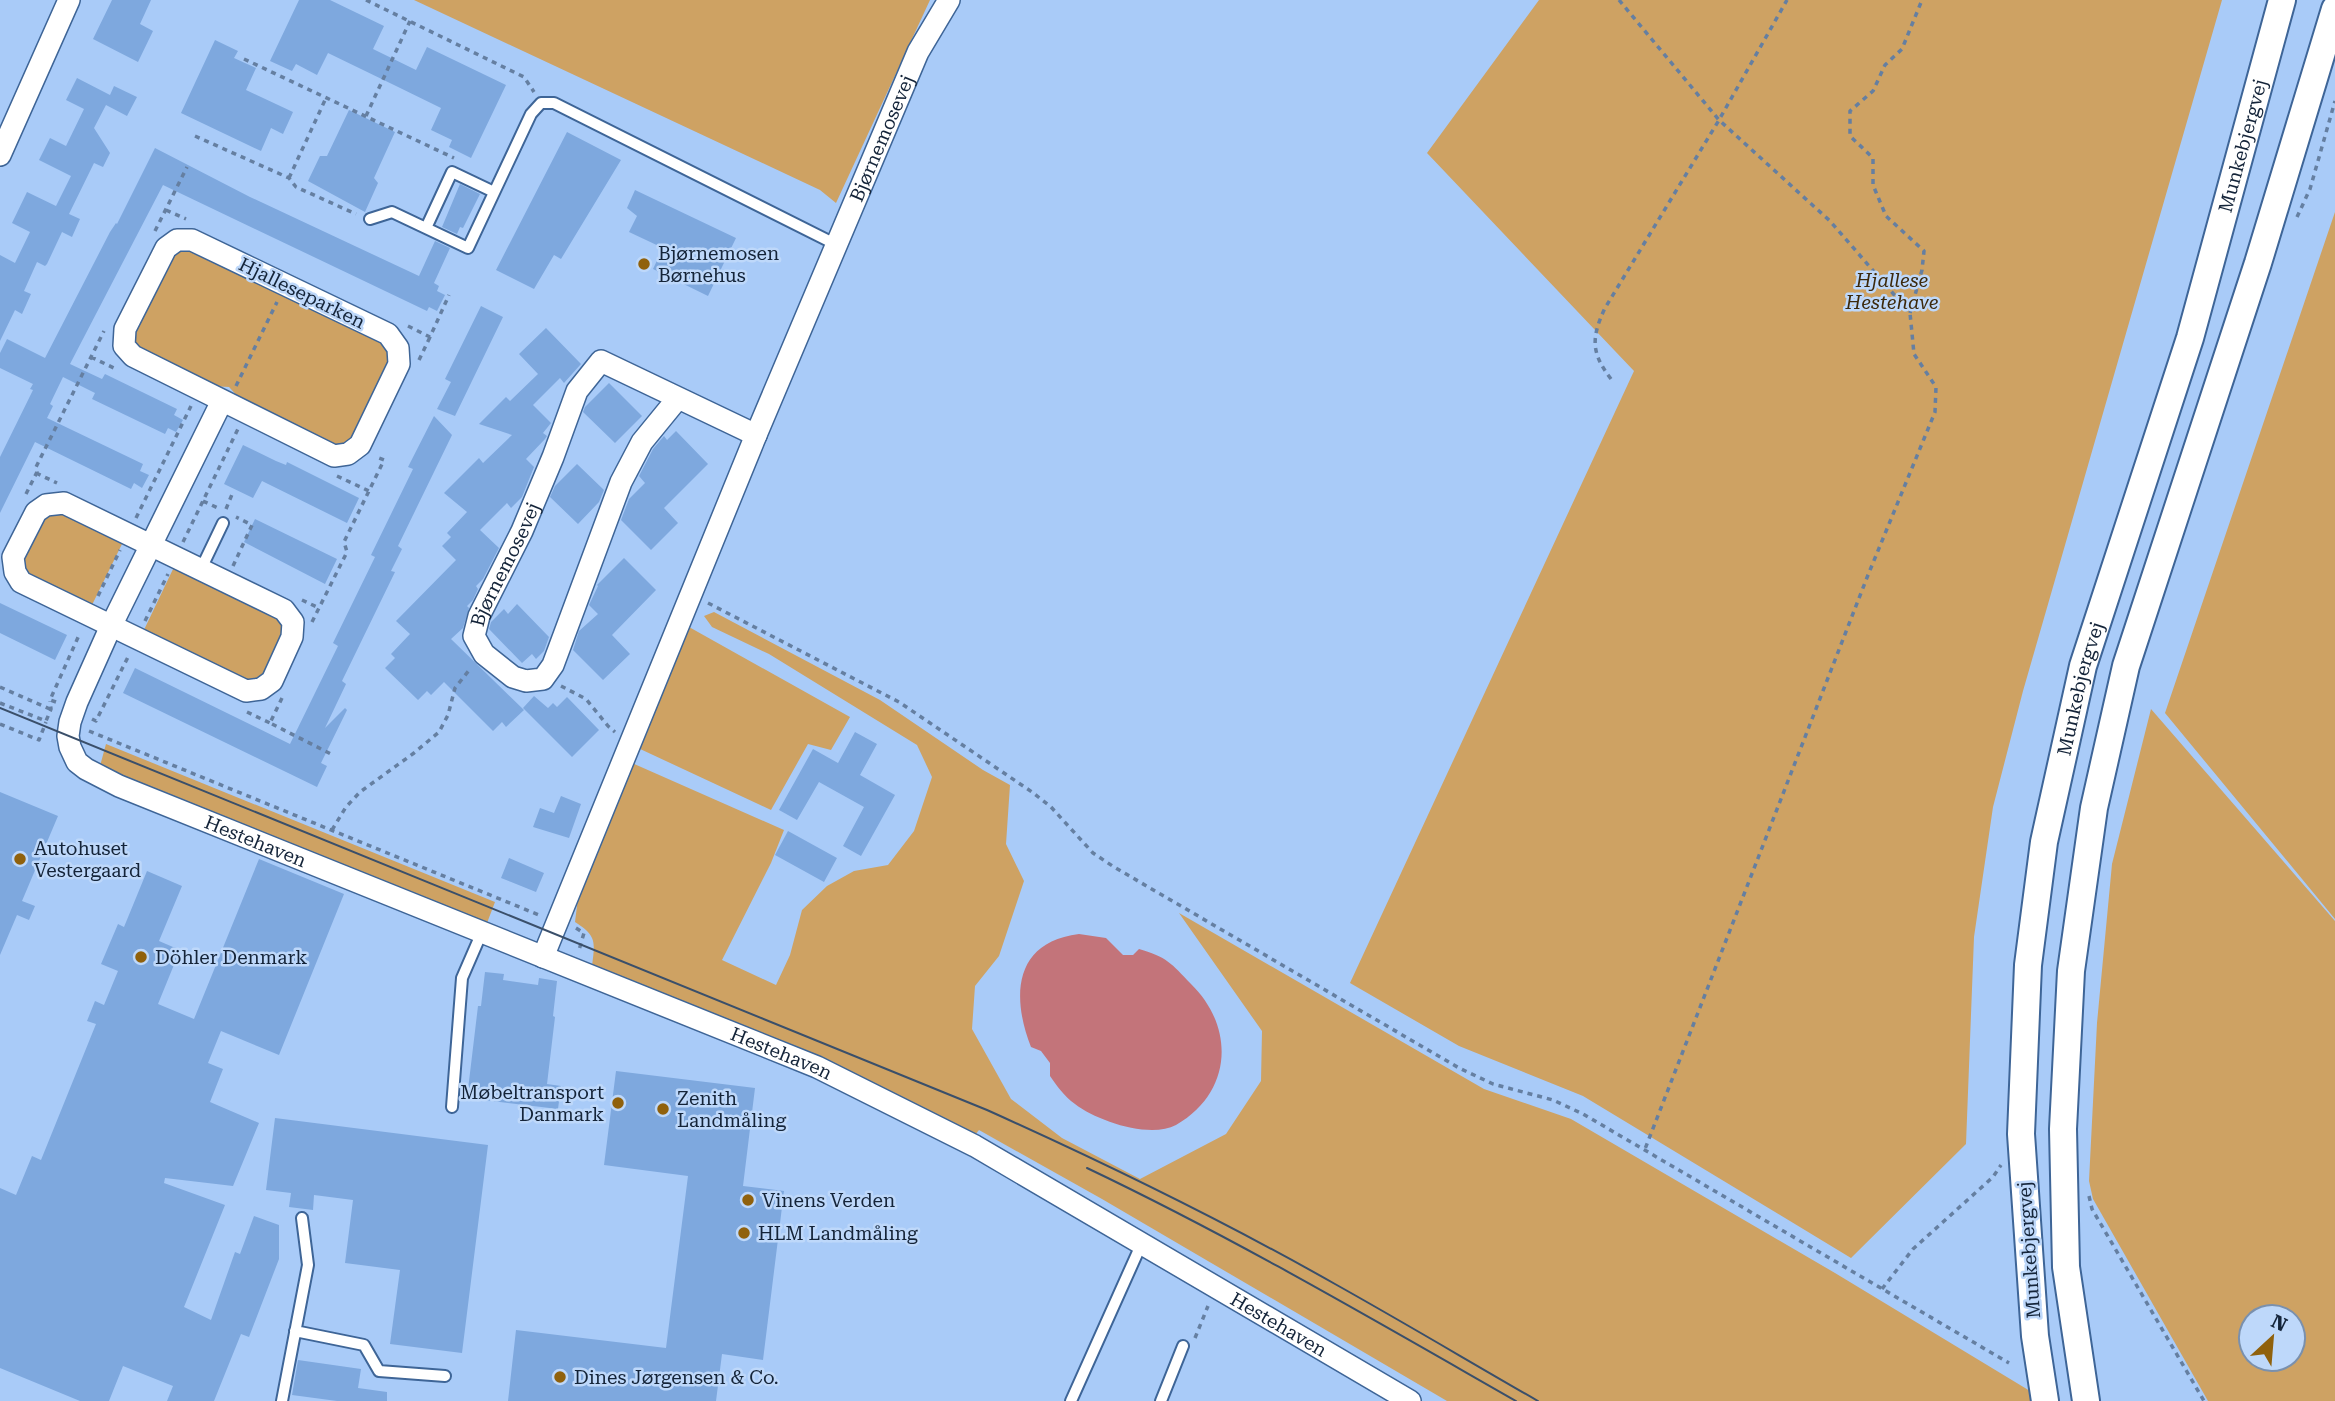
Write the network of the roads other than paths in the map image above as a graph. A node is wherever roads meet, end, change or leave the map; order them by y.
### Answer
1 (69, 0) edge
2 (948, 0) edge
3 (2281, 0) edge
4 (2335, 9) edge
5 (0, 155) edge
6 (494, 192) junction
7 (370, 219) road end
8 (426, 228) junction
9 (836, 245) junction
10 (678, 398) junction
11 (225, 403) junction
12 (756, 435) junction
13 (223, 523) dead end
14 (151, 546) junction
15 (200, 571) junction
16 (111, 626) junction
17 (482, 932) junction
18 (543, 957) junction
19 (452, 1107) dead end
20 (302, 1218) dead end
21 (1141, 1245) junction
22 (295, 1331) junction
23 (1183, 1346) dead end
24 (445, 1376) dead end
25 (1408, 1400) edge
26 (282, 1401) edge
27 (1071, 1401) edge
28 (1161, 1401) edge
29 (2045, 1401) edge
30 (2086, 1401) edge

1 - 5 street
2 - 9 street, Bjørnemosevej
3 - 29 street, Munkebjergvej
4 - 30 street, Munkebjergvej
6 - 8 lane
6 - 8 lane
6 - 9 lane
7 - 8 lane
9 - 12 street, Bjørnemosevej
10 - 10 street, Bjørnemosevej
10 - 12 street, Bjørnemosevej
11 - 11 street, Hjalleseparken
11 - 14 street
12 - 18 street, Bjørnemosevej
13 - 15 lane
14 - 15 street
14 - 16 street
14 - 16 street
15 - 16 street
16 - 17 street, Hestehaven
17 - 18 street, Hestehaven
17 - 19 lane
18 - 21 street, Hestehaven
20 - 22 lane
21 - 25 street, Hestehaven
21 - 27 lane
22 - 24 lane
22 - 26 lane
23 - 28 lane

